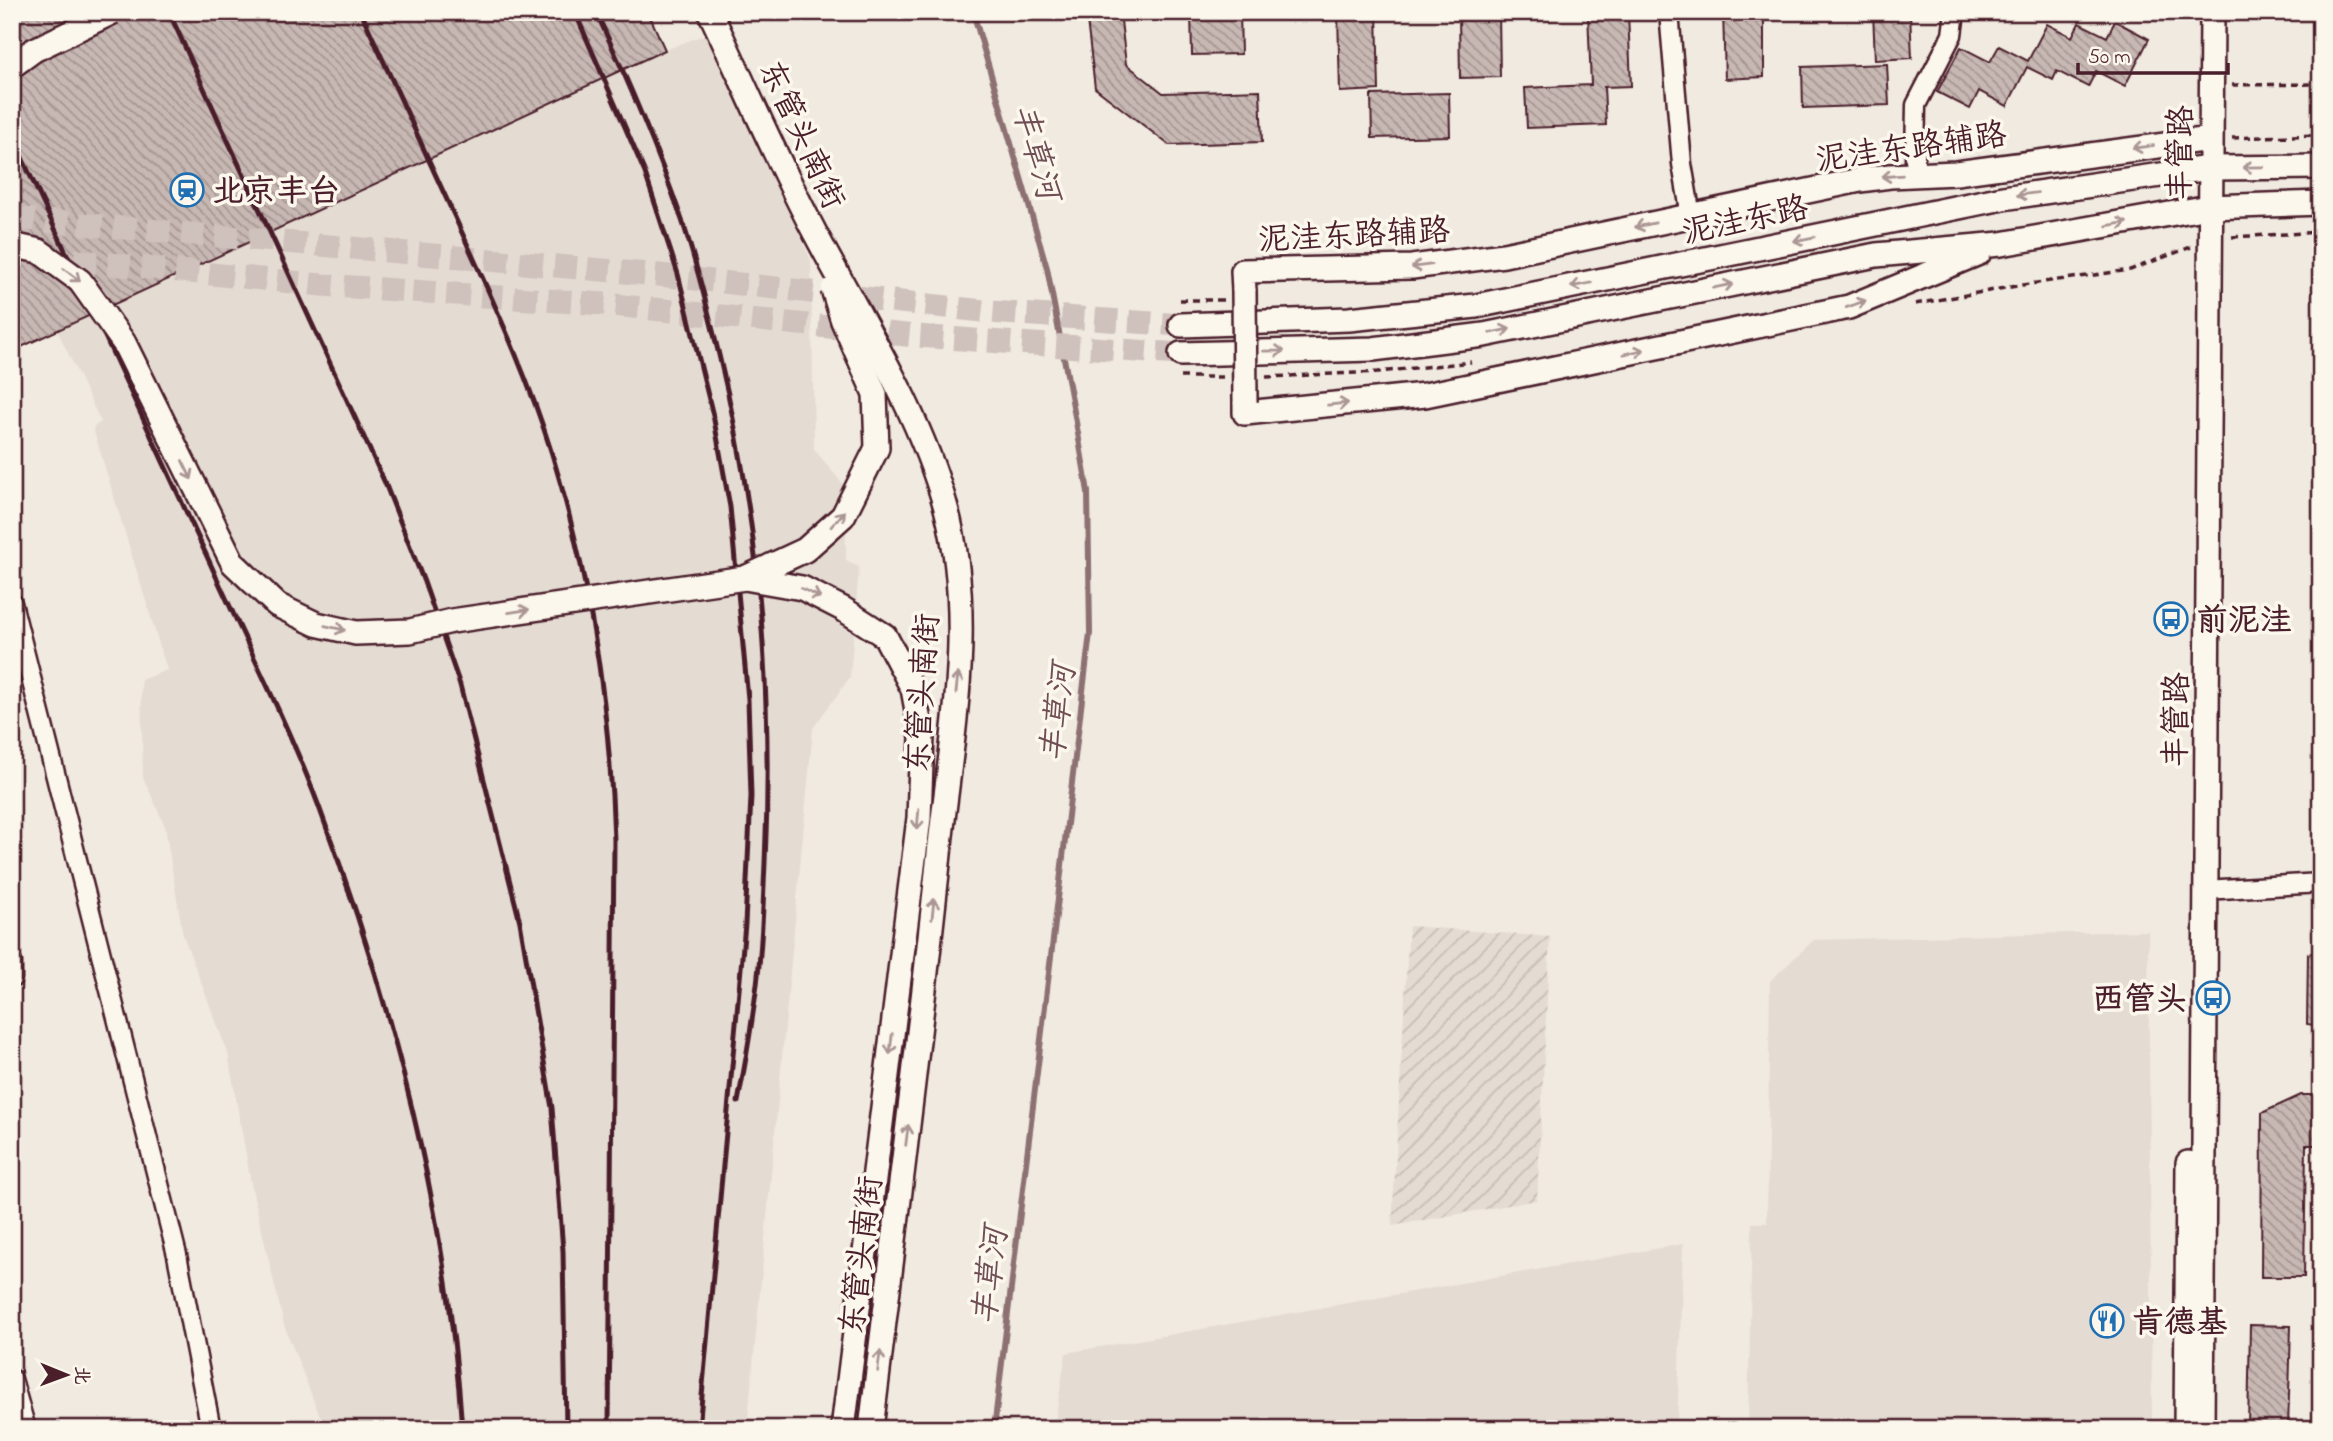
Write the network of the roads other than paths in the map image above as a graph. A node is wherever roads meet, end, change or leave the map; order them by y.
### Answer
1 (113, 12) edge
2 (710, 12) edge
3 (1669, 12) edge
4 (1955, 12) edge
5 (2199, 12) edge
6 (2212, 12) edge
7 (12, 66) edge
8 (2204, 139) junction
9 (1915, 161) dead end
10 (2321, 167) edge
11 (2204, 169) junction
12 (2321, 203) edge
13 (2203, 208) junction
14 (1691, 216) junction
15 (813, 229) junction
16 (2001, 244) junction
17 (12, 245) edge
18 (1181, 325) tunnel mouth
19 (1181, 354) tunnel mouth
20 (745, 578) junction
21 (12, 603) edge
22 (2321, 883) edge
23 (2205, 890) junction
24 (12, 963) edge
25 (12, 978) edge
26 (12, 1379) edge
27 (26, 1429) edge
28 (211, 1429) edge
29 (843, 1429) edge
30 (871, 1429) edge
31 (2186, 1429) edge
32 (2202, 1429) edge

1 - 7 main road, bridge
2 - 15 main road, 东管头南街, bridge
3 - 14 street
4 - 9 street
5 - 8 main road, 丰管路
6 - 8 main road, 丰管路
8 - 11 main road, 丰管路
8 -> 14 main road, 泥洼东路辅路
10 -> 11 main road, 泥洼东路
11 - 13 main road, 丰管路
11 -> 18 main road, 泥洼东路
12 - 13 main road, 泥洼东路
16 -> 13 main road, 泥洼东路
13 - 23 main road, 丰管路
13 - 31 main road, 丰管路
14 -> 16 main road, 泥洼东路辅路, bridge
20 -> 15 main road, bridge
30 -> 15 main road, 东管头南街, bridge
19 -> 16 main road, 泥洼东路
17 -> 20 main road, bridge
20 -> 29 main road, 东管头南街, bridge
21 - 28 street
22 - 23 street
23 - 32 main road, 丰管路
24 - 25 street
26 - 27 street

